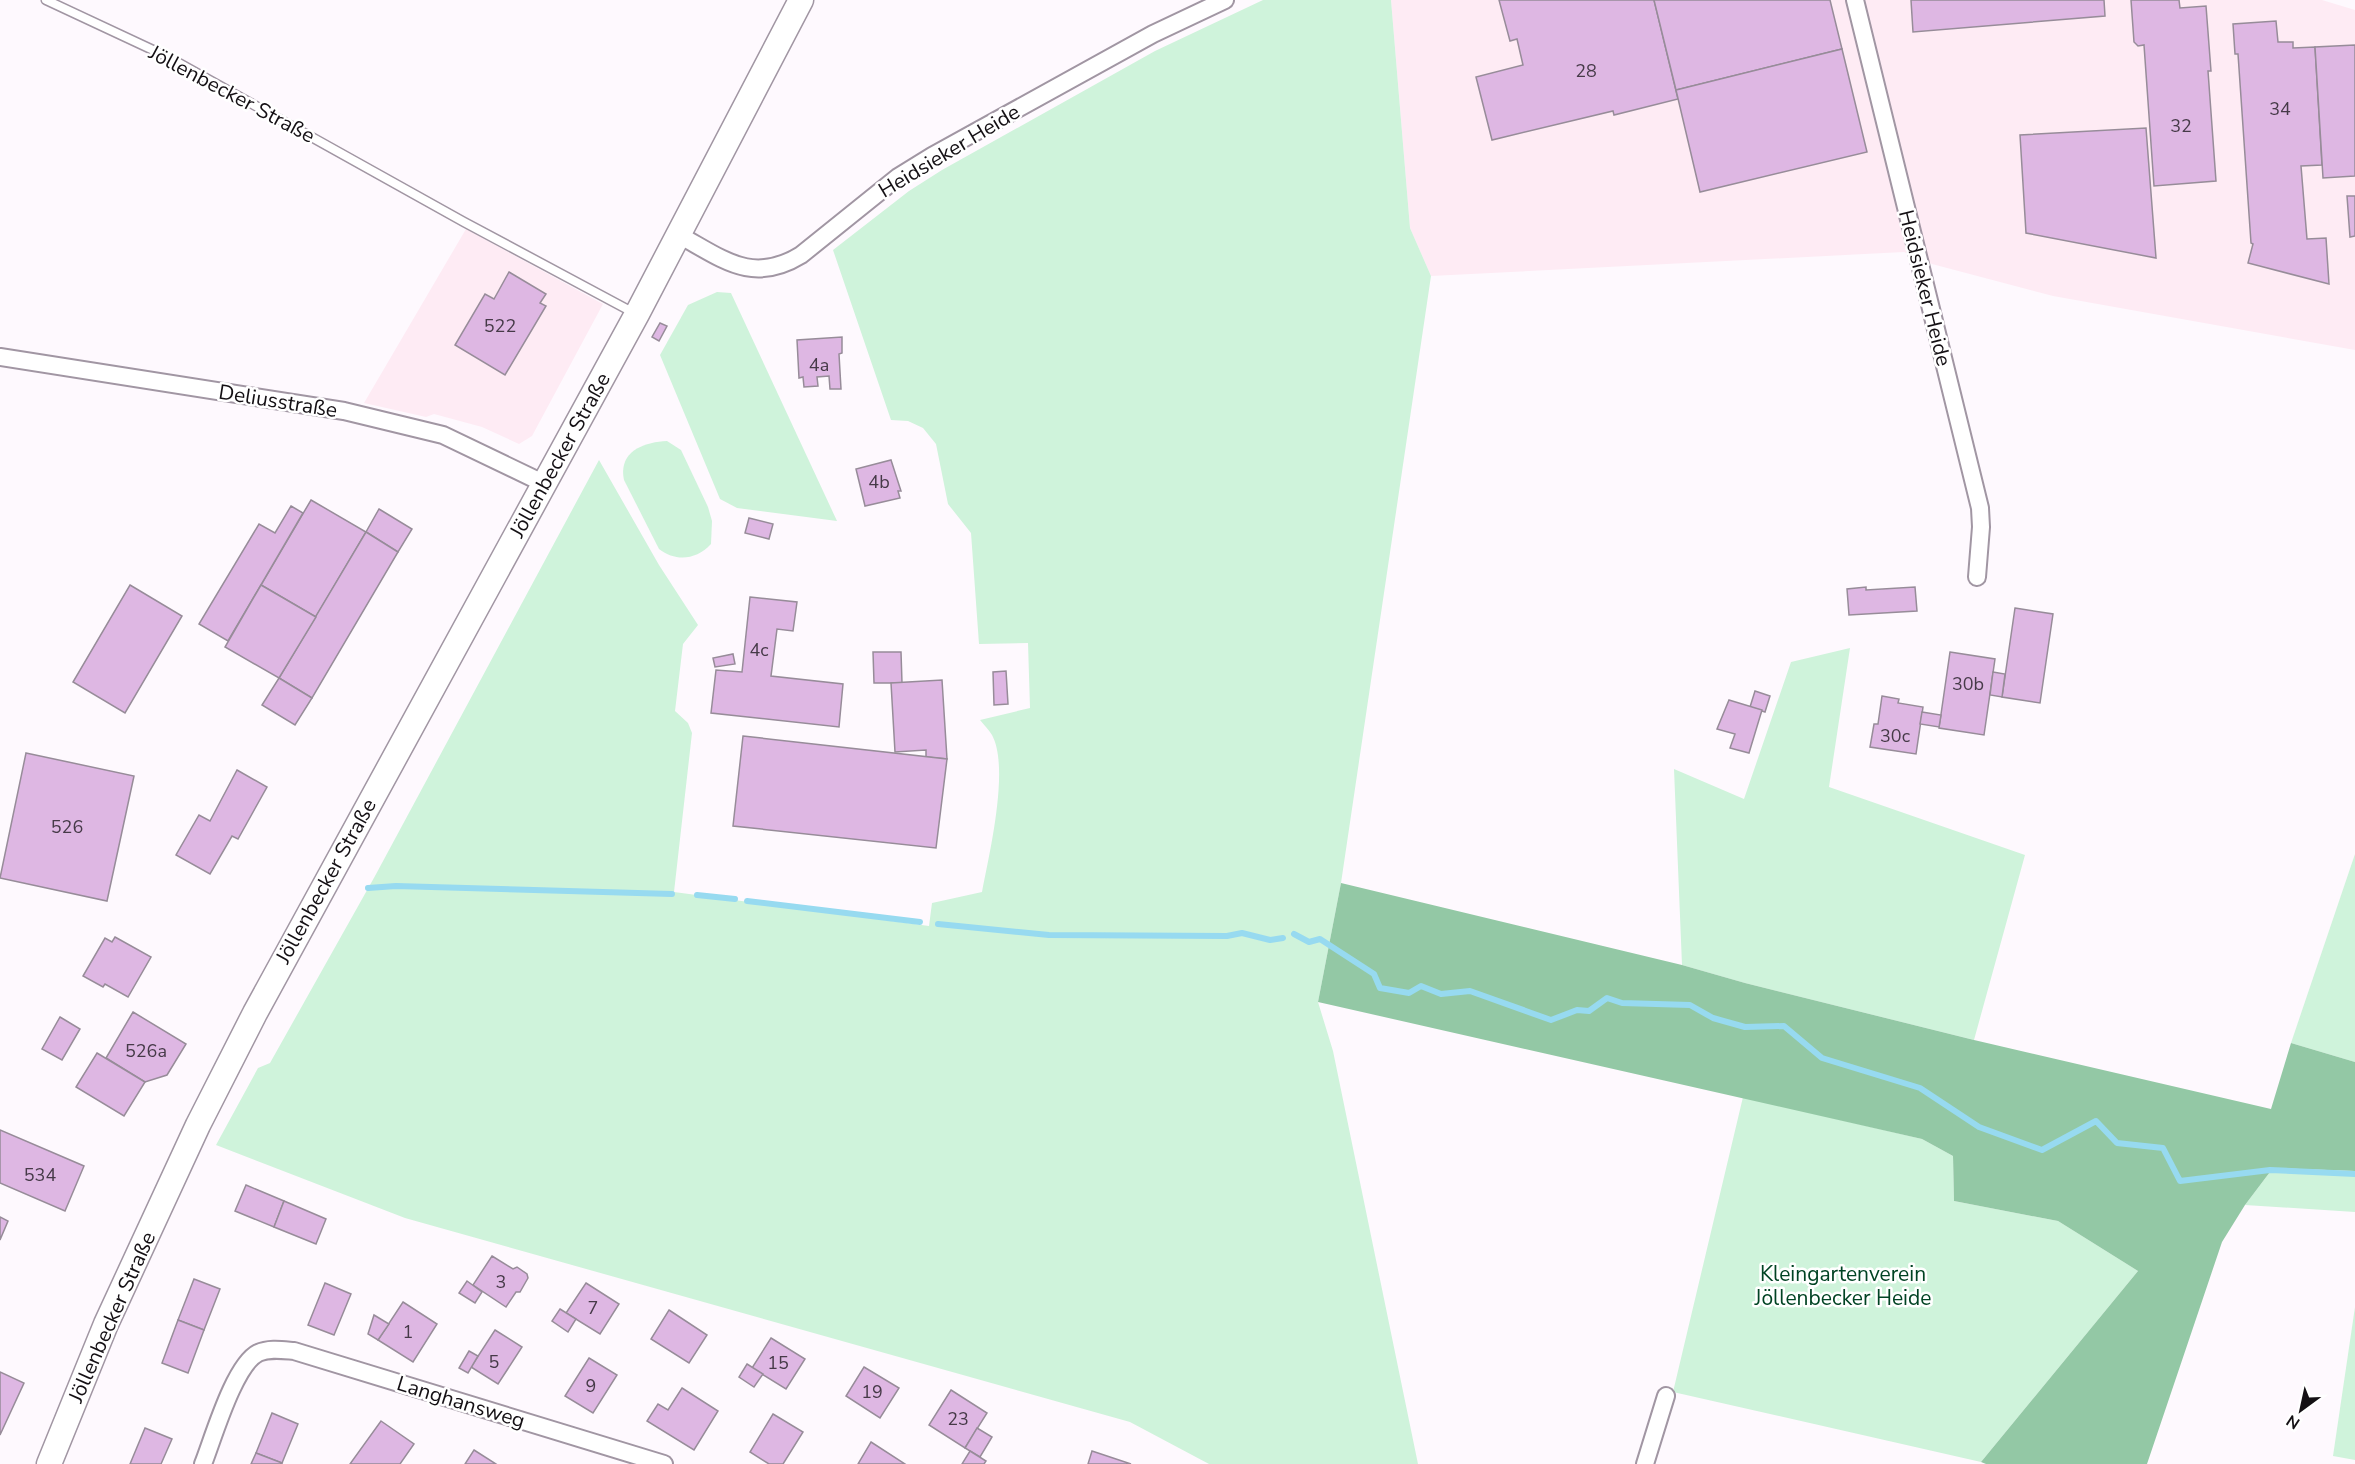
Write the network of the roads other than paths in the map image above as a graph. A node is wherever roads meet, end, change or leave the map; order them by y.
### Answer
1 (46, 0) edge
2 (801, 0) edge
3 (1225, 0) edge
4 (1855, 0) edge
5 (679, 235) junction
6 (637, 314) junction
7 (0, 357) edge
8 (545, 483) junction
9 (1977, 577) dead end
10 (1666, 1396) dead end
11 (49, 1464) edge
12 (203, 1464) edge
13 (664, 1464) edge
14 (1645, 1464) edge

1 - 6 lane, Jöllenbecker Straße
2 - 5 main road, Jöllenbecker Straße
3 - 5 street, Heidsieker Heide
4 - 9 street, Heidsieker Heide
5 - 6 main road, Jöllenbecker Straße
6 - 8 main road, Jöllenbecker Straße
7 - 8 street, Deliusstraße
8 - 11 main road, Jöllenbecker Straße
10 - 14 street
12 - 13 street, Langhansweg

